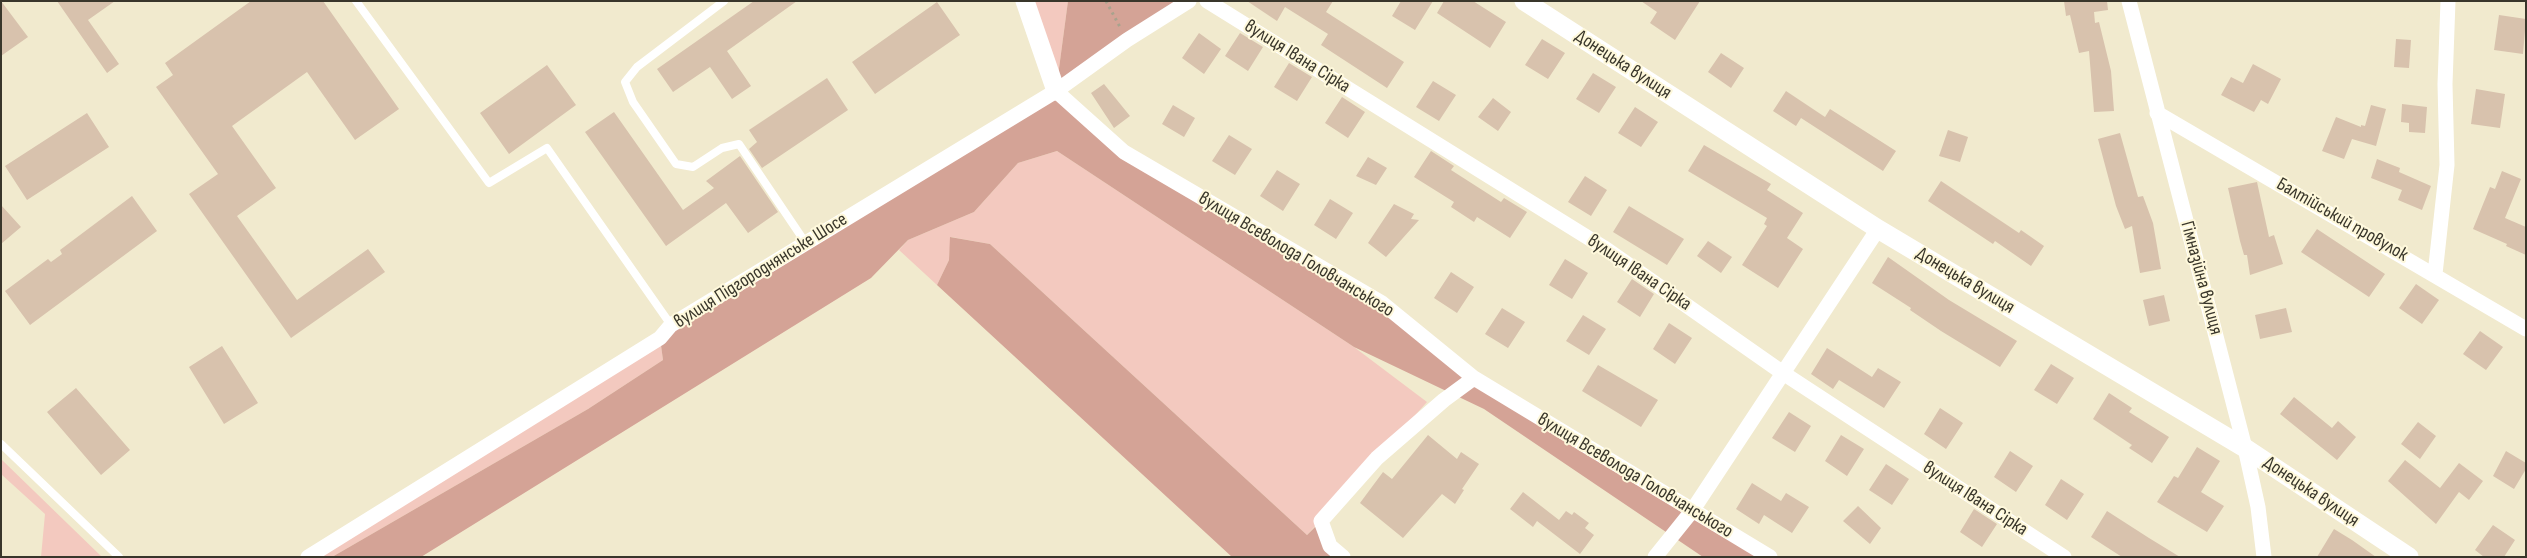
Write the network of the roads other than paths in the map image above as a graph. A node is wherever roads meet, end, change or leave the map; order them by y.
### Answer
1 (356, 1) edge
2 (724, 1) edge
3 (1025, 1) edge
4 (1189, 1) edge
5 (1207, 1) edge
6 (1524, 1) edge
7 (2129, 1) edge
8 (2448, 1) edge
9 (1056, 91) junction
10 (2157, 113) junction
11 (1878, 229) junction
12 (805, 242) junction
13 (2434, 274) junction
14 (671, 325) junction
15 (2526, 329) edge
16 (1783, 373) junction
17 (1474, 378) junction
18 (1, 444) edge
19 (2246, 448) junction
20 (1692, 511) junction
21 (119, 557) edge
22 (308, 557) edge
23 (1344, 557) edge
24 (1655, 557) edge
25 (1770, 557) edge
26 (2064, 557) edge
27 (2264, 557) edge
28 (2409, 557) edge

1 - 14 lane
2 - 12 lane
3 - 9 street
4 - 9 street, вулиця Підгороднянське Шосе
5 - 16 street, вулиця Івана Сірка
6 - 11 street, Донецька вулиця
7 - 10 street, Гімназійна вулиця
8 - 13 street
9 - 12 street, вулиця Підгороднянське Шосе
9 - 17 street, вулиця Всеволода Головчанського
10 - 13 street, Балтійський провулок
10 - 19 street, Гімназійна вулиця
11 - 16 street
11 - 19 street, Донецька вулиця
12 - 14 street, вулиця Підгороднянське Шосе
13 - 15 street, Балтійський провулок
14 - 22 street, вулиця Підгороднянське Шосе
16 - 20 street
16 - 26 street, вулиця Івана Сірка
17 - 20 street, вулиця Всеволода Головчанського
17 - 23 street
18 - 21 lane
19 - 27 street, Гімназійна вулиця
19 - 28 street, Донецька вулиця
20 - 24 street
20 - 25 street, вулиця Всеволода Головчанського

